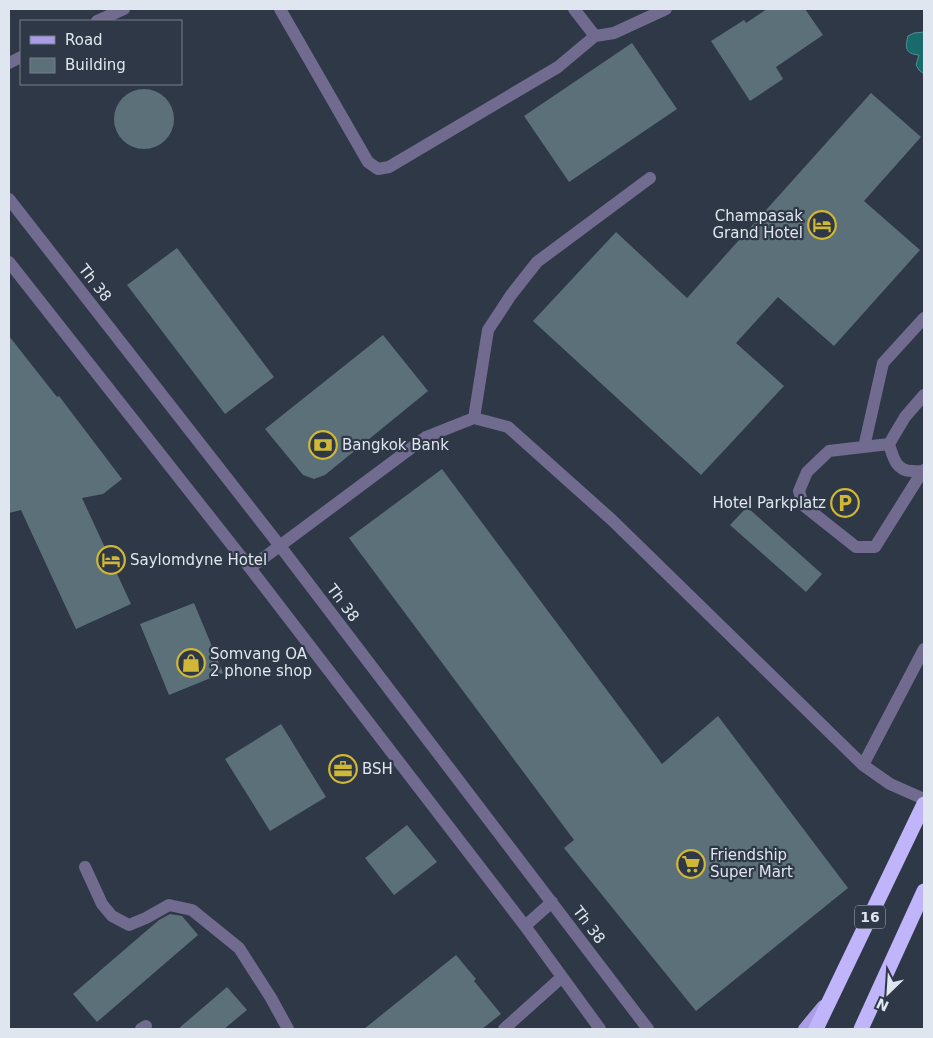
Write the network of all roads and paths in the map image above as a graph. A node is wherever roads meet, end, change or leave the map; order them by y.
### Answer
1 (124, 9) edge
2 (280, 9) edge
3 (574, 9) edge
4 (666, 9) edge
5 (99, 20) edge
6 (595, 36) junction
7 (650, 178) dead end
8 (9, 199) edge
9 (9, 262) edge
10 (924, 318) edge
11 (924, 395) edge
12 (474, 418) junction
13 (889, 444) junction
14 (864, 447) junction
15 (923, 471) edge
16 (280, 546) junction
17 (250, 568) junction
18 (924, 649) edge
19 (863, 765) junction
20 (924, 799) edge
21 (924, 804) edge
22 (85, 867) dead end
23 (924, 891) edge
24 (552, 902) junction
25 (525, 926) junction
26 (562, 977) junction
27 (833, 995) junction
28 (288, 1029) edge
29 (504, 1029) edge
30 (600, 1029) edge
31 (648, 1029) edge
32 (804, 1029) edge
33 (816, 1029) edge
34 (861, 1029) edge

1 - 5 street
2 - 6 street
3 - 6 street
4 - 6 street
7 - 12 street
8 - 16 street, Th 38
9 - 17 street
10 - 14 street
11 - 13 street
12 - 16 street
12 - 19 street
13 - 14 street
13 - 15 street
14 - 15 street
16 - 17 street
16 - 24 street, Th 38
17 - 25 street
18 - 19 street
19 - 20 street
21 - 27 highway, 16
22 - 28 street
23 - 34 highway, 16
24 - 25 street
24 - 31 street, Th 38
25 - 26 street
26 - 29 street
26 - 30 street
27 - 32 main road
27 - 33 highway, 16

